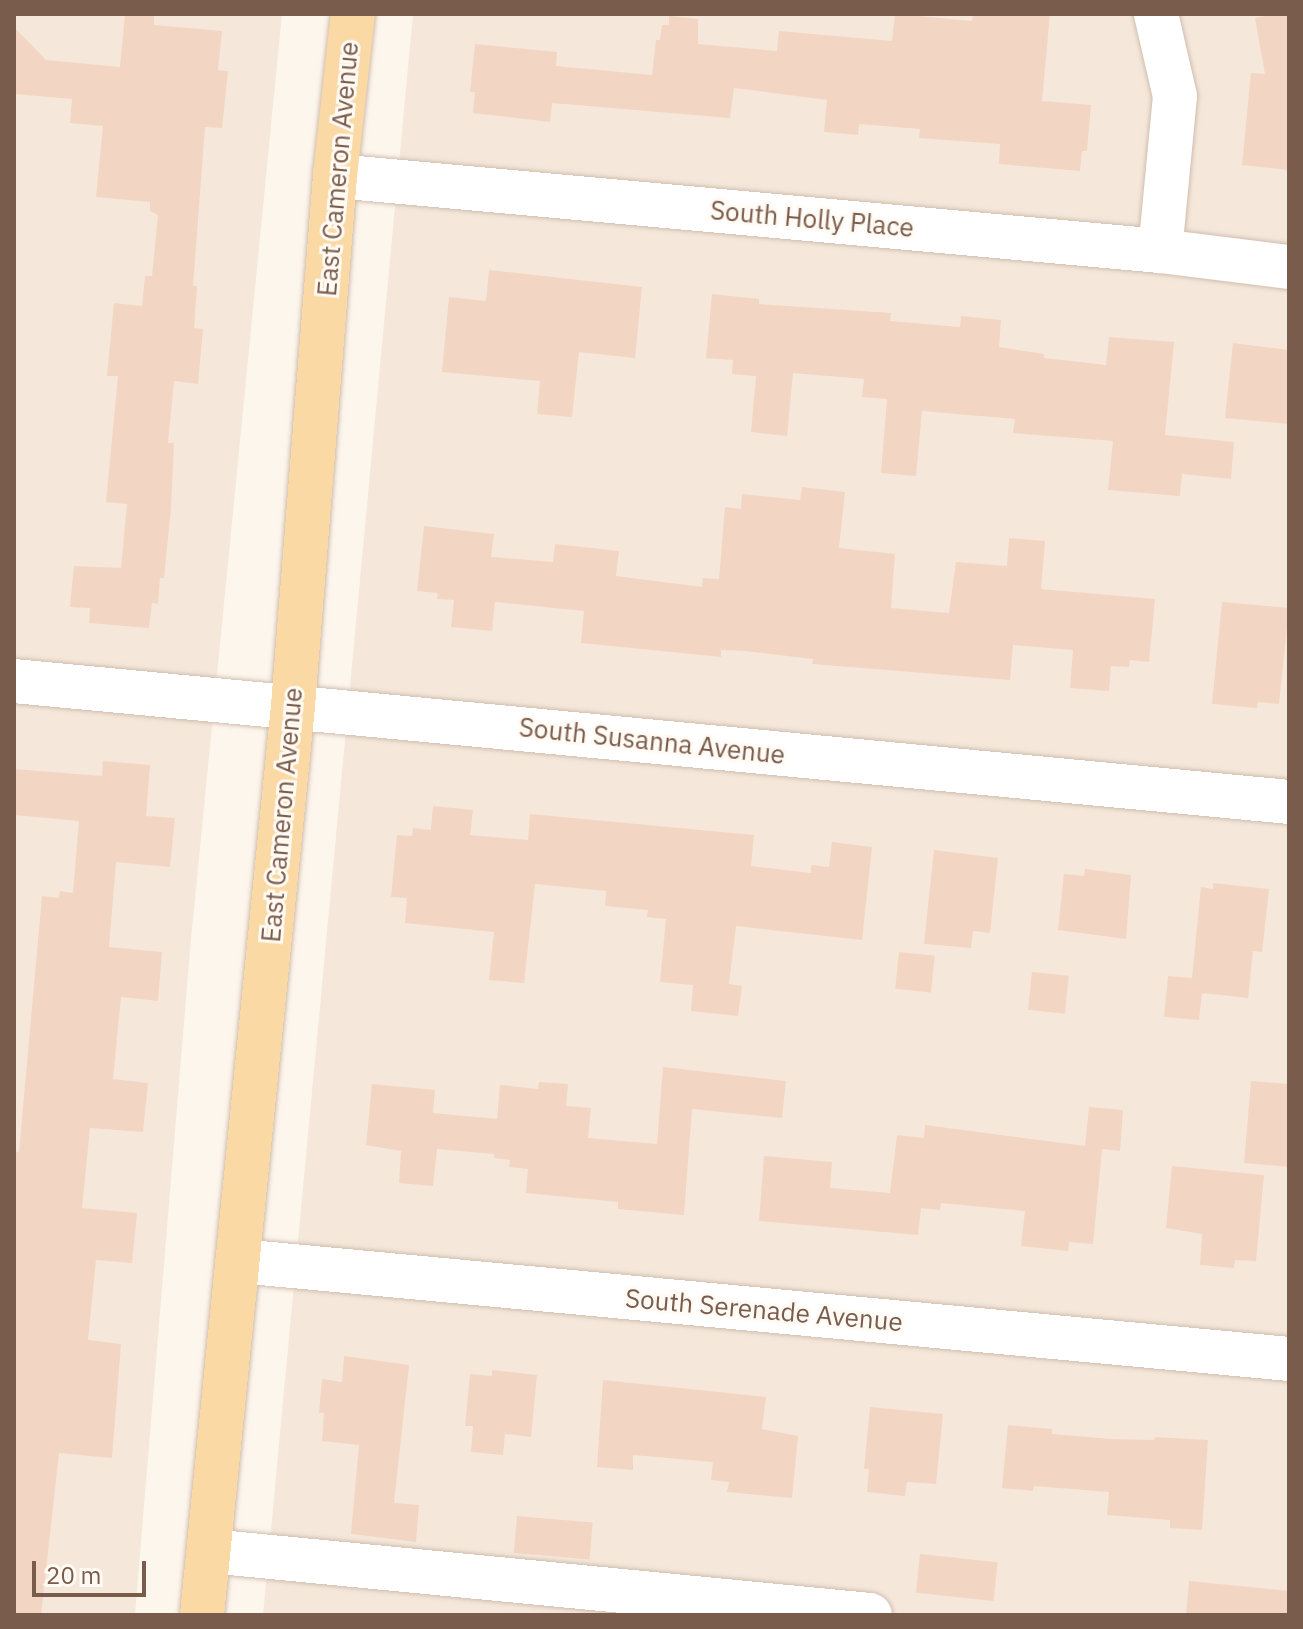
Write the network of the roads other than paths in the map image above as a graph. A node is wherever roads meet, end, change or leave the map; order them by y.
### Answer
1 (353, 14) edge
2 (1156, 14) edge
3 (335, 176) junction
4 (1160, 251) junction
5 (1289, 267) edge
6 (14, 681) edge
7 (293, 706) junction
8 (1289, 802) edge
9 (239, 1261) junction
10 (1289, 1359) edge
11 (209, 1551) junction
12 (202, 1615) edge
13 (870, 1615) edge

1 - 3 main road, East Cameron Avenue
2 - 4 street
3 - 4 street, South Holly Place
3 - 7 main road, East Cameron Avenue
4 - 5 street, South Holly Place
6 - 7 street, South Susanna Avenue
7 - 8 street, South Susanna Avenue
7 - 9 main road, East Cameron Avenue
9 - 10 street, South Serenade Avenue
9 - 11 main road, East Cameron Avenue
11 - 12 main road, East Cameron Avenue
11 - 13 street

